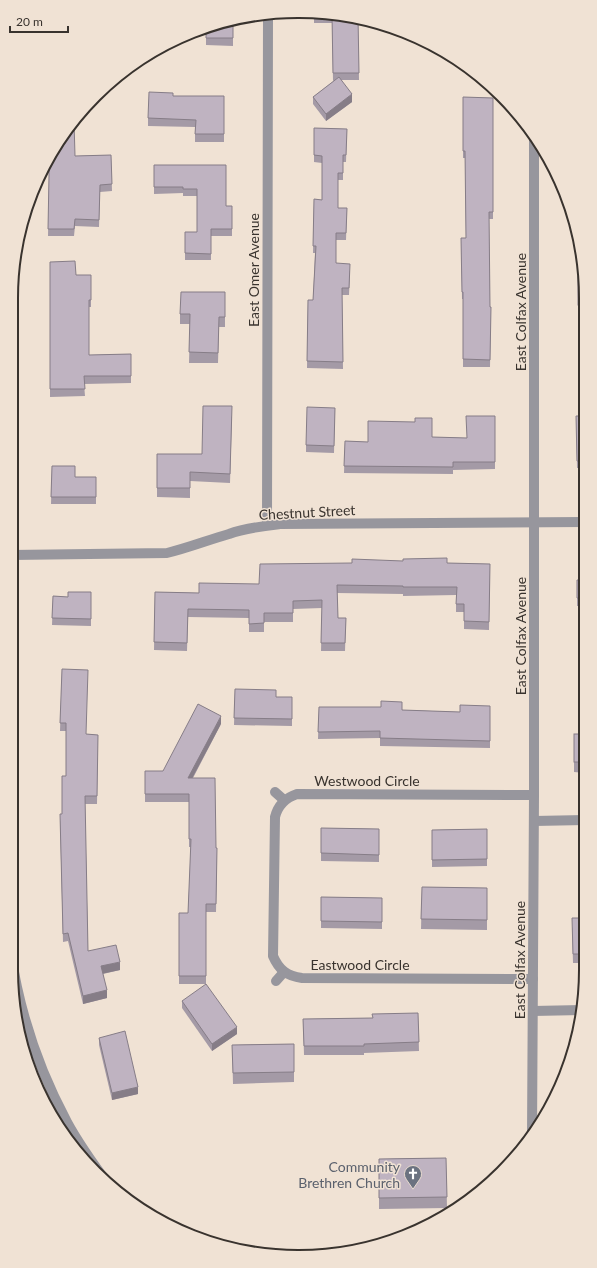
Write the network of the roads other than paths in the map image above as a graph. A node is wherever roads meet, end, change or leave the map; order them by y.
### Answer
1 (268, 20) edge
2 (534, 146) edge
3 (534, 522) junction
4 (579, 522) edge
5 (267, 525) junction
6 (18, 555) edge
7 (275, 792) dead end
8 (534, 795) junction
9 (284, 800) junction
10 (579, 820) edge
11 (534, 821) junction
12 (284, 972) junction
13 (534, 979) junction
14 (276, 981) dead end
15 (20, 999) edge
16 (576, 1010) edge
17 (533, 1011) junction
18 (532, 1125) edge
19 (82, 1147) edge

1 - 5 street, East Omer Avenue
2 - 3 street, East Colfax Avenue
3 - 4 street, Chestnut Street
3 - 5 street, Chestnut Street
3 - 8 street, East Colfax Avenue
5 - 6 street, Chestnut Street
7 - 9 street
8 - 9 street, Westwood Circle
8 - 11 street, East Colfax Avenue
9 - 12 street
10 - 11 street
11 - 13 street, East Colfax Avenue
12 - 13 street, Eastwood Circle
12 - 14 street
13 - 17 street, East Colfax Avenue
15 - 19 street
16 - 17 street
17 - 18 street, East Colfax Avenue

